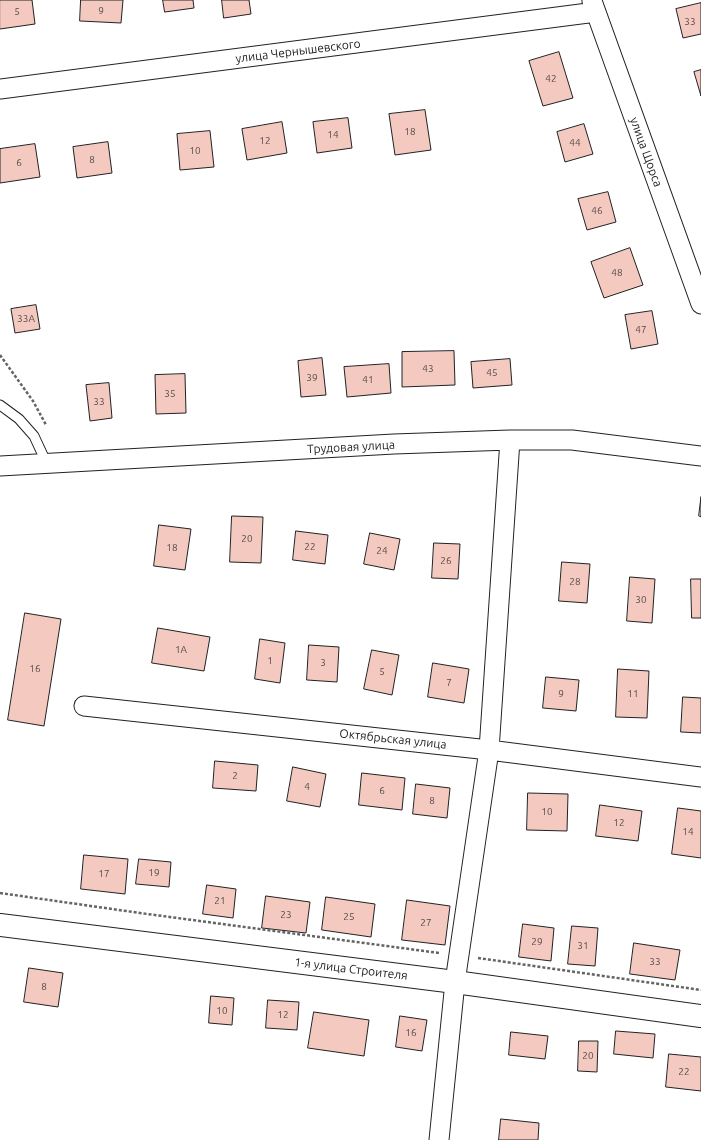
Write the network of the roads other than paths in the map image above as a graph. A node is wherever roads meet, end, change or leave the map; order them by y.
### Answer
1 (593, 6) edge
2 (0, 89) edge
3 (701, 304) edge
4 (0, 405) edge
5 (510, 440) junction
6 (701, 456) edge
7 (47, 464) junction
8 (0, 466) edge
9 (84, 706) dead end
10 (489, 750) junction
11 (701, 777) edge
12 (0, 925) edge
13 (456, 982) junction
14 (701, 1016) edge
15 (439, 1140) edge

1 - 2 street, улица Чернышевского
1 - 3 street, улица Щорса
4 - 7 lane
5 - 6 street, Трудовая улица
5 - 7 street, Трудовая улица
5 - 10 street
7 - 8 street, Трудовая улица
9 - 10 street, Октябрьская улица
10 - 11 street, Октябрьская улица
10 - 13 street
12 - 13 street, 1-я улица Строителя
13 - 14 street, 1-я улица Строителя
13 - 15 street

